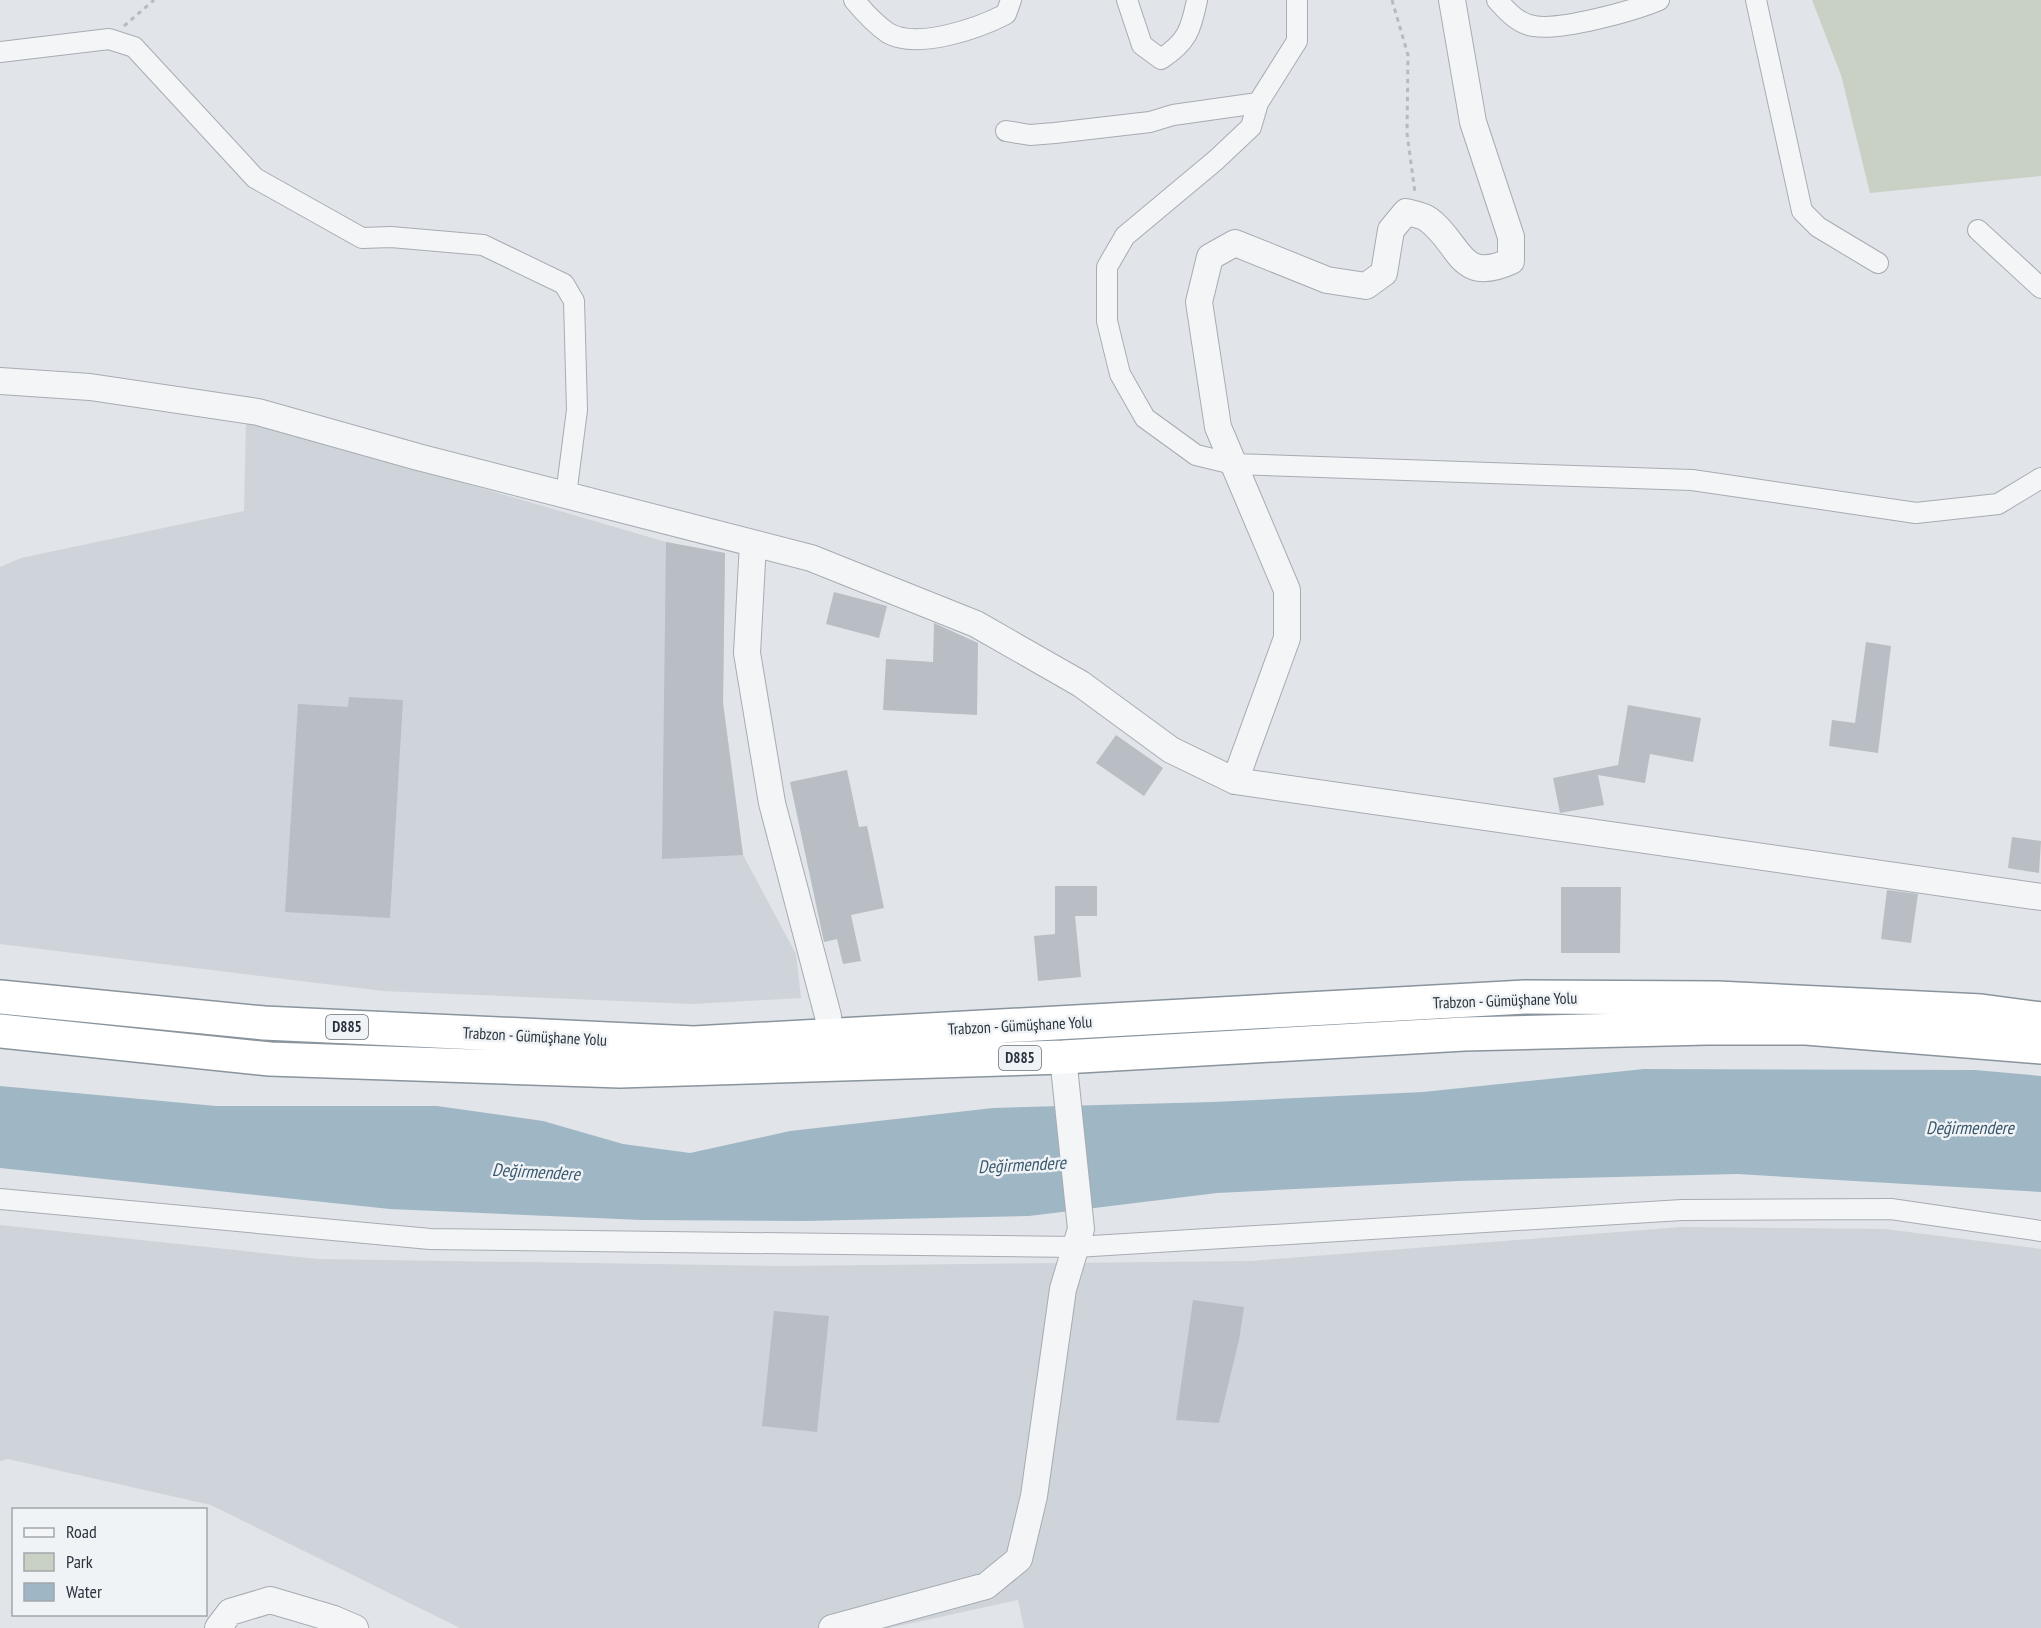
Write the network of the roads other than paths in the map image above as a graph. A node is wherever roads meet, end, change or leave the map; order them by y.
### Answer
1 (854, 0) edge
2 (1011, 0) edge
3 (1127, 0) edge
4 (1197, 0) edge
5 (1297, 0) edge
6 (1452, 0) edge
7 (1497, 0) edge
8 (1659, 0) edge
9 (1756, 0) edge
10 (0, 52) edge
11 (1258, 103) junction
12 (1006, 131) dead end
13 (1978, 230) dead end
14 (1878, 263) dead end
15 (2041, 288) edge
16 (0, 381) edge
17 (1233, 464) junction
18 (2041, 478) edge
19 (566, 495) junction
20 (753, 543) junction
21 (1235, 781) junction
22 (2041, 897) edge
23 (0, 997) edge
24 (2041, 1019) edge
25 (0, 1031) edge
26 (830, 1035) junction
27 (2041, 1047) edge
28 (1065, 1068) junction
29 (0, 1199) edge
30 (2041, 1231) edge
31 (1078, 1238) junction
32 (218, 1628) edge
33 (355, 1628) edge
34 (832, 1628) edge

1 - 2 street
3 - 4 street
5 - 11 street
6 - 17 street
7 - 8 street
9 - 14 street
10 - 19 street
11 - 12 street
11 - 17 street
13 - 15 street
16 - 19 street
17 - 18 street
17 - 21 street
19 - 20 street
20 - 21 street
20 - 26 street
21 - 22 street
23 - 26 highway, Trabzon - Gümüşhane Yolu / D885
24 - 26 highway, Trabzon - Gümüşhane Yolu / D885
25 - 28 highway, Trabzon - Gümüşhane Yolu / D885
27 - 28 highway, Trabzon - Gümüşhane Yolu / D885
28 - 31 street
29 - 31 street
30 - 31 street
31 - 34 street
32 - 33 street

